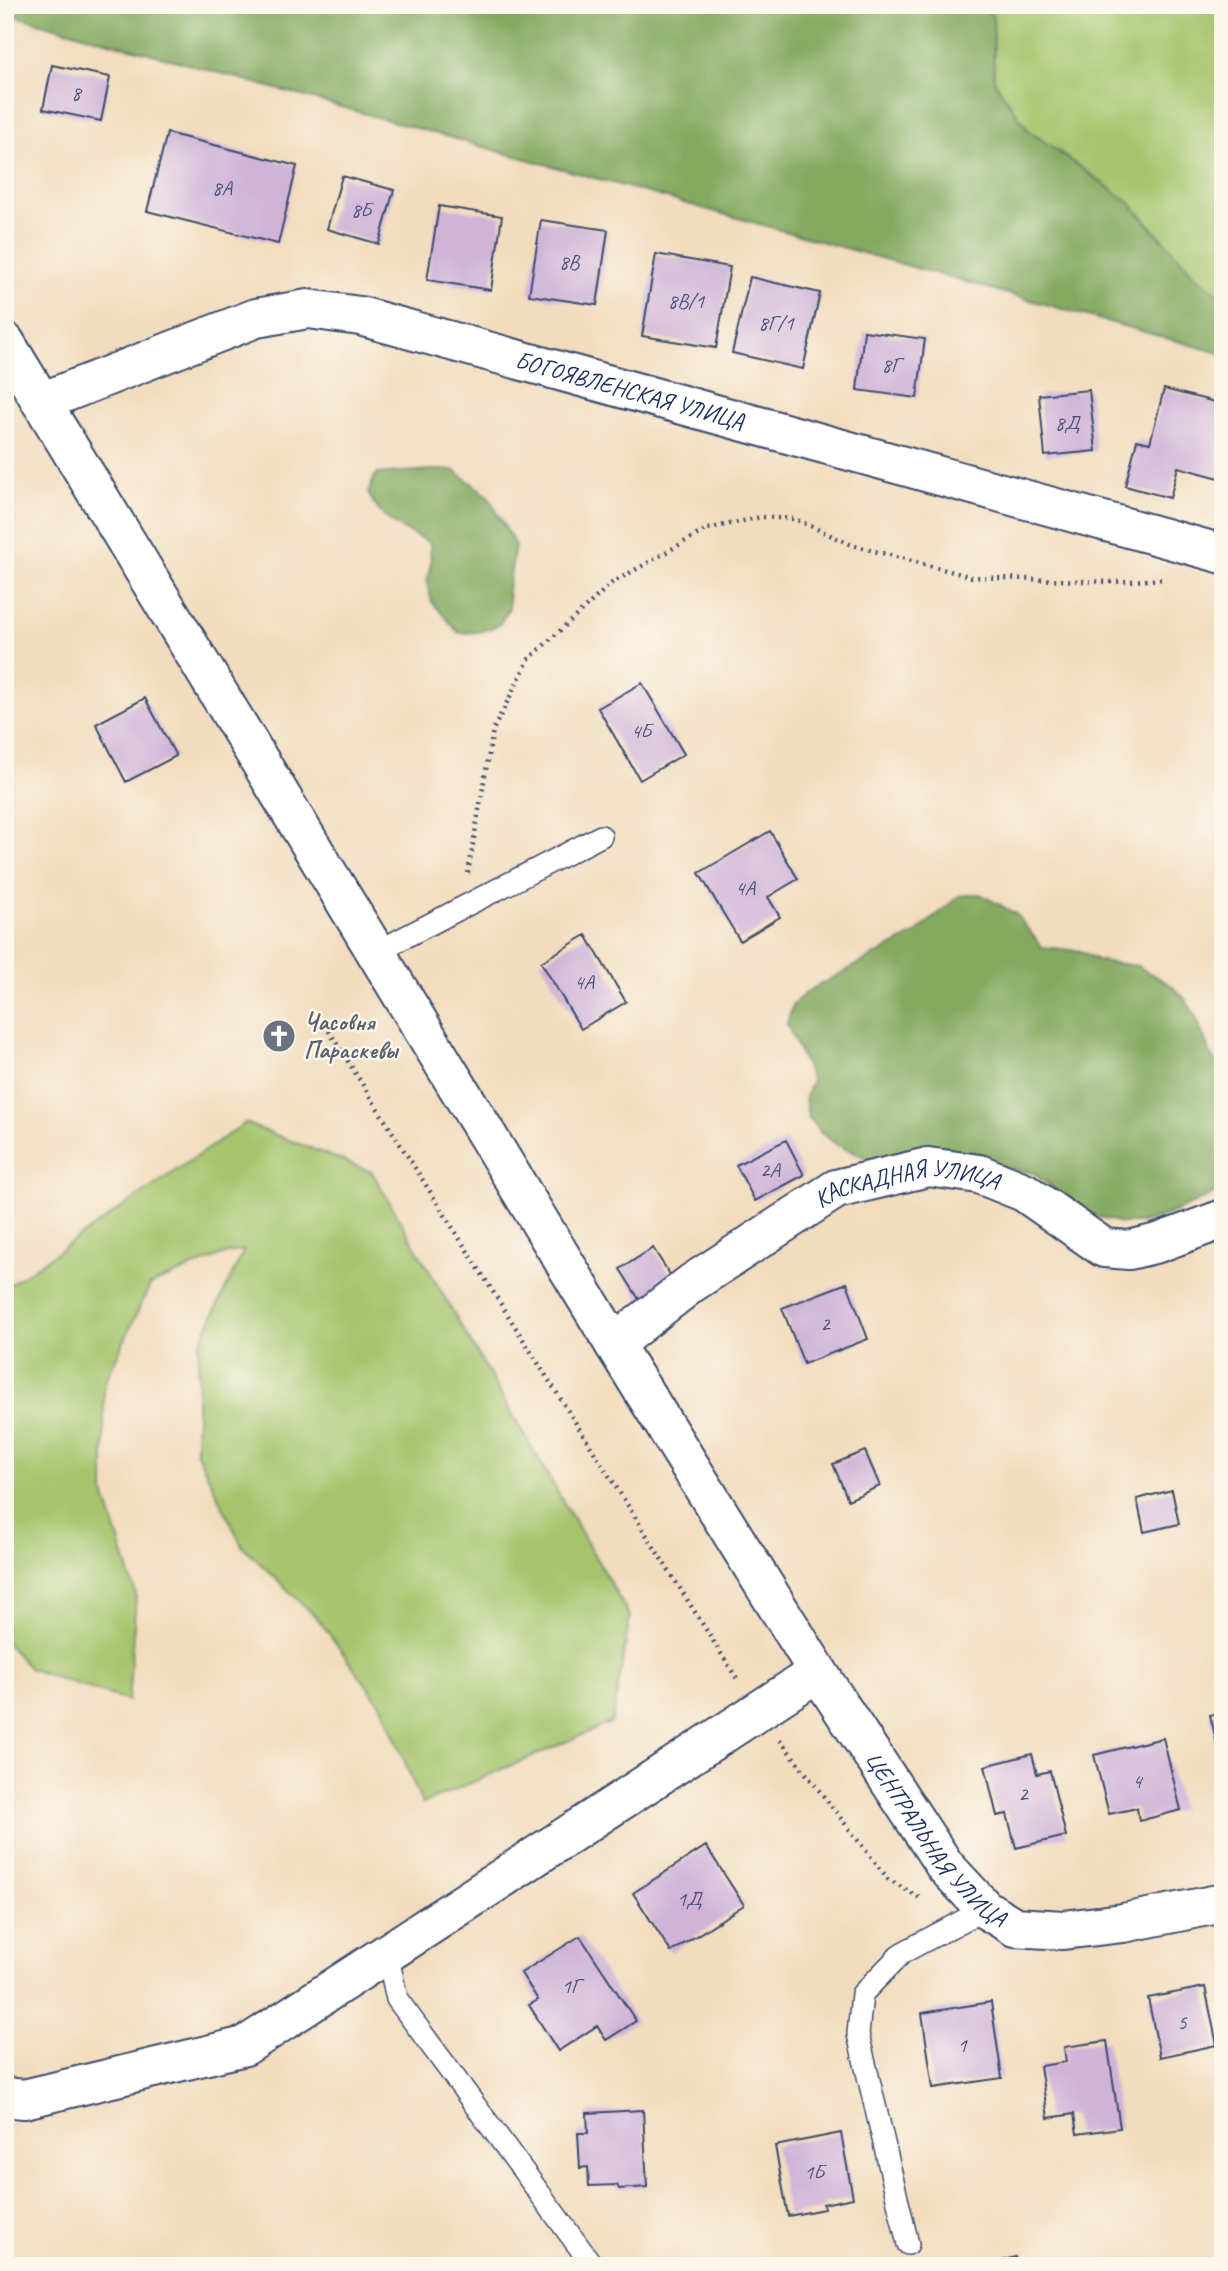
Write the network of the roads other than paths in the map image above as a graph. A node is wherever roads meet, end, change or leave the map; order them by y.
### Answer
1 (5, 342) edge
2 (41, 402) junction
3 (1213, 551) edge
4 (601, 836) dead end
5 (376, 953) junction
6 (1223, 1219) edge
7 (614, 1344) junction
8 (818, 1672) junction
9 (1223, 1903) edge
10 (974, 1915) junction
11 (387, 1953) junction
12 (5, 2097) edge
13 (908, 2244) dead end
14 (593, 2266) edge

1 - 2 street, ЦЕНТРАЛЬНАЯ УЛИЦА
2 - 3 street, БОГОЯВЛЕНСКАЯ УЛИЦА
2 - 5 street, ЦЕНТРАЛЬНАЯ УЛИЦА
4 - 5 lane
5 - 7 street, ЦЕНТРАЛЬНАЯ УЛИЦА
6 - 7 street, КАСКАДНАЯ УЛИЦА
7 - 8 street, ЦЕНТРАЛЬНАЯ УЛИЦА
8 - 10 street, ЦЕНТРАЛЬНАЯ УЛИЦА
8 - 11 street
9 - 10 street, ЦЕНТРАЛЬНАЯ УЛИЦА
10 - 13 lane
11 - 12 street
11 - 14 lane

